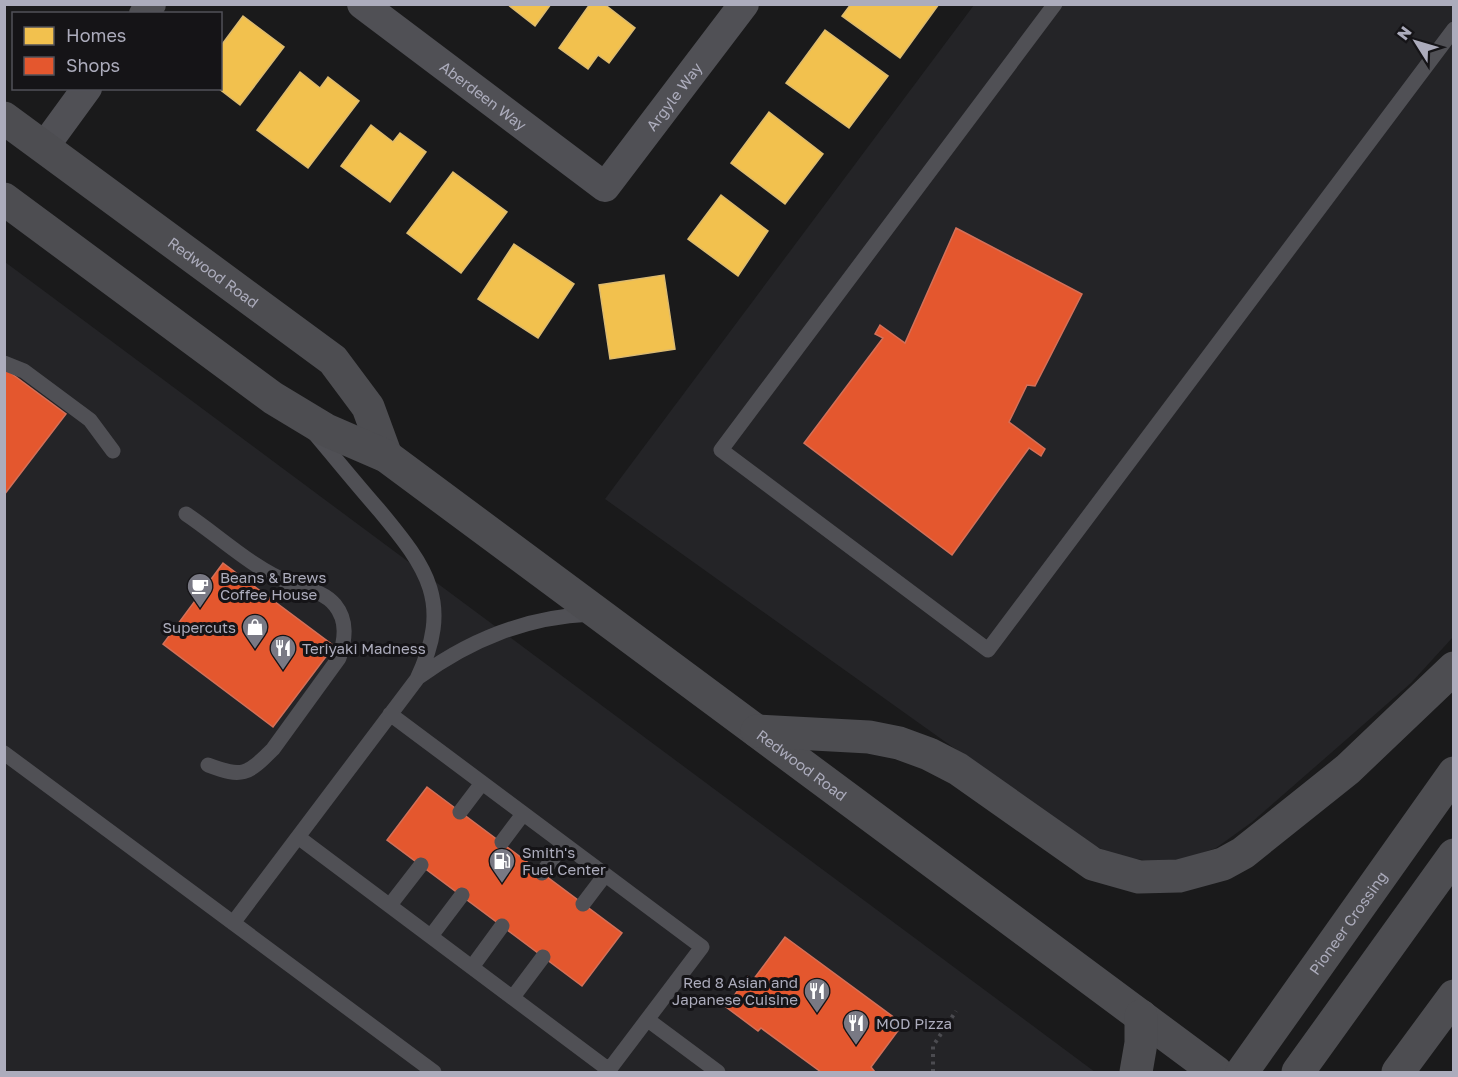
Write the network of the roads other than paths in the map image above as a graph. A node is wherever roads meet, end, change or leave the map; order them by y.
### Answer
1 (362, 4) edge
2 (744, 4) edge
3 (1055, 4) edge
4 (1454, 29) edge
5 (86, 90) edge
6 (4, 118) edge
7 (44, 147) junction
8 (605, 187) joint
9 (4, 199) edge
10 (4, 363) edge
11 (298, 415) junction
12 (113, 451) dead end
13 (386, 456) junction
14 (186, 514) dead end
15 (599, 614) junction
16 (1454, 668) edge
17 (417, 679) junction
18 (390, 714) junction
19 (757, 731) junction
20 (4, 753) edge
21 (208, 765) dead end
22 (1454, 773) edge
23 (482, 783) junction
24 (460, 812) dead end
25 (523, 814) junction
26 (298, 837) junction
27 (502, 842) dead end
28 (564, 844) junction
29 (1454, 855) edge
30 (420, 865) dead end
31 (542, 873) dead end
32 (605, 875) junction
33 (462, 895) dead end
34 (583, 904) dead end
35 (390, 905) junction
36 (233, 923) junction
37 (502, 926) dead end
38 (431, 936) junction
39 (543, 957) dead end
40 (472, 967) junction
41 (1454, 996) edge
42 (513, 997) junction
43 (1141, 1016) junction
44 (648, 1020) junction
45 (609, 1071) edge
46 (434, 1072) edge
47 (718, 1072) edge
48 (1136, 1072) edge
49 (1216, 1072) edge
50 (1242, 1072) edge
51 (1298, 1072) edge
52 (1398, 1072) edge

1 - 8 street, Aberdeen Way
2 - 8 street, Argyle Way
3 - 4 lane
5 - 7 street
6 - 7 main road, Redwood Road
7 - 13 main road, Redwood Road
9 - 11 main road, Redwood Road
10 - 12 lane
11 - 13 main road, Redwood Road
11 - 17 lane
13 - 15 main road, Redwood Road
14 - 21 lane
15 - 17 lane
15 - 19 main road, Redwood Road
16 - 19 main road
17 - 18 lane
18 - 23 lane
18 - 26 lane
19 - 43 main road, Redwood Road
20 - 36 lane
22 - 50 main road, Pioneer Crossing
23 - 24 lane
23 - 25 lane
25 - 27 lane
25 - 28 lane
26 - 35 lane
26 - 36 lane
28 - 31 lane
28 - 32 lane
29 - 51 main road
30 - 35 lane
32 - 34 lane
32 - 44 lane
33 - 38 lane
35 - 38 lane
36 - 46 lane
37 - 40 lane
38 - 40 lane
39 - 42 lane
40 - 42 lane
41 - 52 main road
42 - 45 lane
43 - 48 main road
43 - 49 main road, Redwood Road
44 - 45 lane
44 - 47 lane

